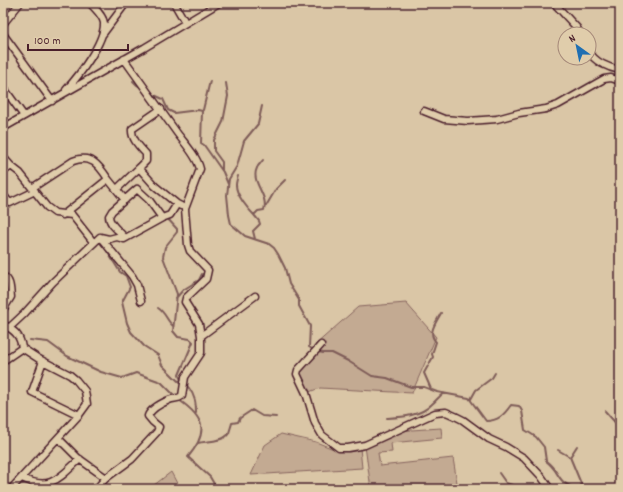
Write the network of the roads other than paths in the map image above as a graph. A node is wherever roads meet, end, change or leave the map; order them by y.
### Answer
1 (20, 3) edge
2 (90, 3) edge
3 (126, 3) edge
4 (174, 3) edge
5 (219, 3) edge
6 (554, 3) edge
7 (186, 22) junction
8 (3, 24) edge
9 (575, 26) edge
10 (3, 34) edge
11 (101, 37) junction
12 (124, 59) junction
13 (597, 60) edge
14 (620, 70) edge
15 (620, 81) edge
16 (3, 87) edge
17 (62, 95) junction
18 (52, 101) junction
19 (161, 109) junction
20 (424, 111) dead end
21 (24, 116) junction
22 (3, 128) edge
23 (3, 157) edge
24 (11, 166) junction
25 (140, 168) junction
26 (3, 172) edge
27 (108, 179) junction
28 (117, 189) junction
29 (34, 190) junction
30 (3, 195) edge
31 (125, 200) junction
32 (177, 204) junction
33 (186, 209) junction
34 (62, 215) junction
35 (162, 218) junction
36 (100, 237) junction
37 (125, 238) junction
38 (94, 243) junction
39 (3, 276) edge
40 (254, 296) dead end
41 (141, 302) dead end
42 (3, 310) edge
43 (6, 326) edge
44 (201, 336) junction
45 (321, 345) dead end
46 (22, 348) junction
47 (3, 361) edge
48 (43, 361) junction
49 (79, 415) junction
50 (58, 438) junction
51 (80, 459) junction
52 (22, 478) junction
53 (106, 478) junction
54 (11, 489) edge
55 (97, 489) edge
56 (550, 489) edge

1 - 8 street
2 - 11 street
3 - 11 street
4 - 7 street
5 - 7 street
6 - 9 street
7 - 12 street
10 - 18 street
11 - 17 street
12 - 17 street
12 - 19 street
13 - 14 street
15 - 20 street
16 - 21 street
17 - 18 street
18 - 21 street
19 - 25 street
19 - 33 street
21 - 22 street
23 - 24 street
24 - 26 street
24 - 29 street
25 - 28 street
25 - 32 street
27 - 28 street
27 - 29 street
27 - 34 street
28 - 31 street
29 - 30 street
29 - 34 street
31 - 35 street
31 - 37 street
32 - 33 street
32 - 35 street
33 - 44 street
34 - 38 street
35 - 37 street
36 - 37 street
36 - 38 street
36 - 41 street
38 - 43 street
39 - 42 street
40 - 44 street
43 - 46 street
44 - 53 street
45 - 56 street
46 - 47 street
46 - 48 street
48 - 49 street
48 - 49 street
49 - 50 street
50 - 51 street
50 - 52 street
51 - 52 street
51 - 53 street
52 - 54 street
53 - 55 street

